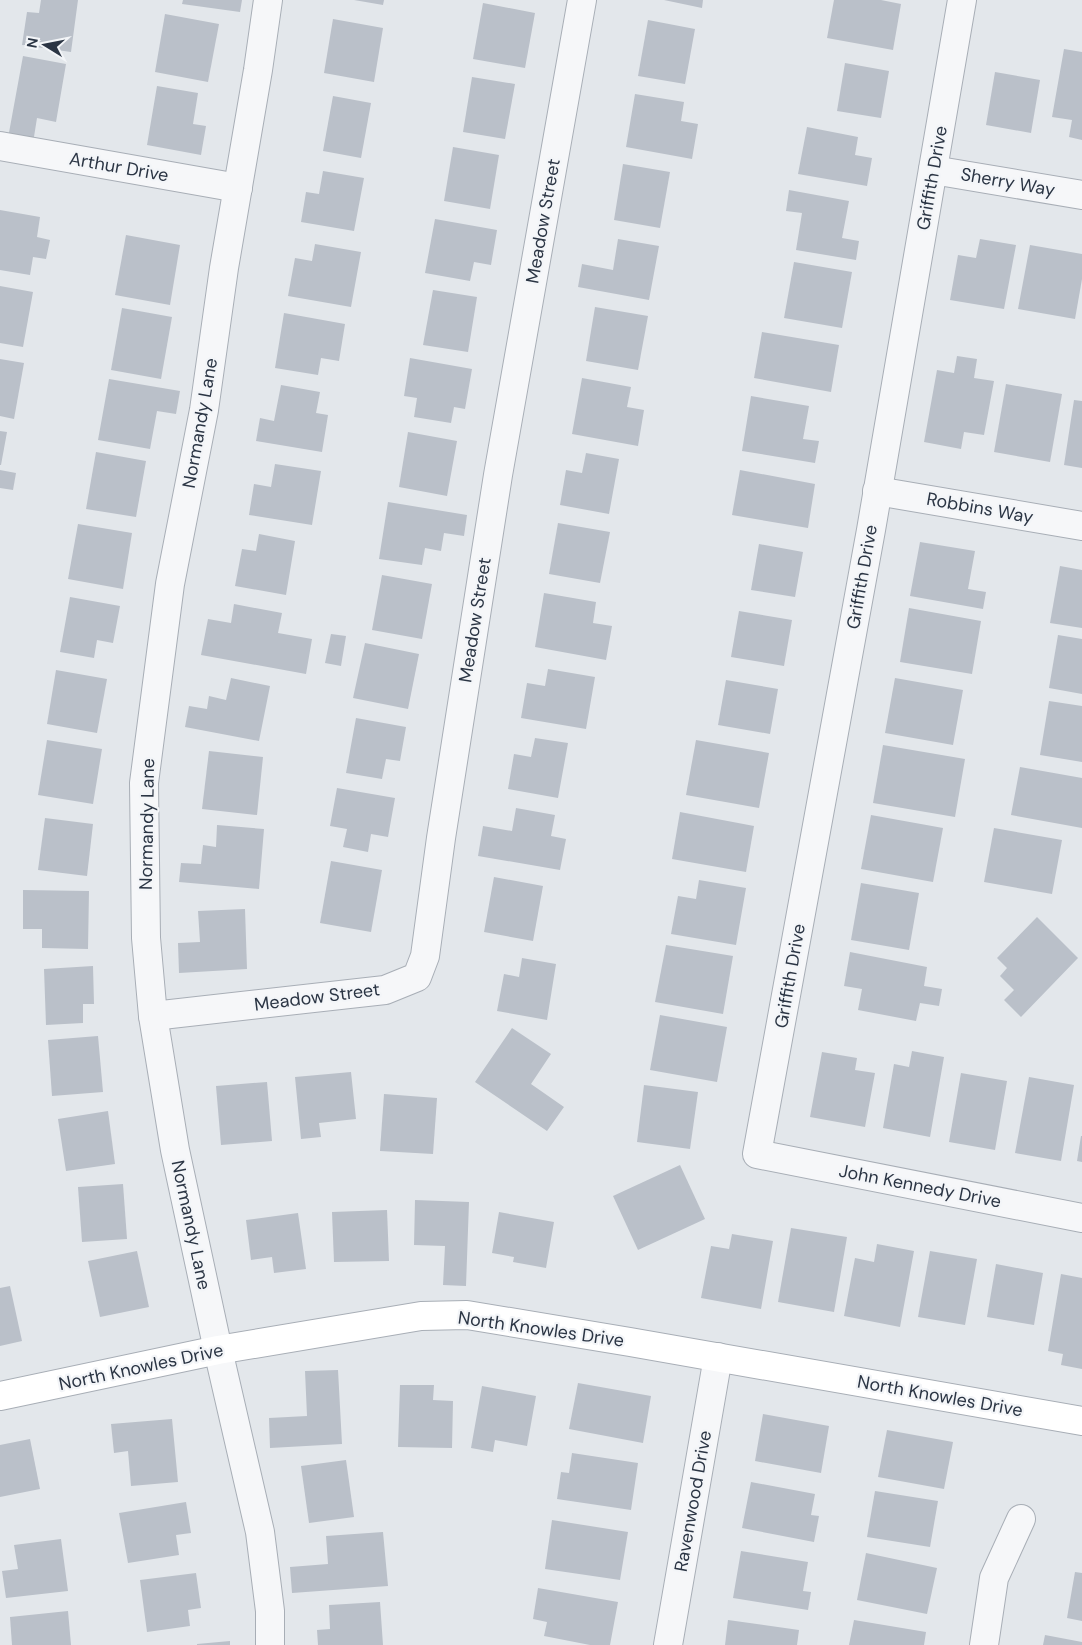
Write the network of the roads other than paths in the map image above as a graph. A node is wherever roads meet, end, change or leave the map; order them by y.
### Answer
1 (268, 0) edge
2 (582, 0) edge
3 (962, 0) edge
4 (0, 146) edge
5 (933, 170) junction
6 (238, 188) junction
7 (1082, 195) edge
8 (877, 491) junction
9 (1082, 526) edge
10 (153, 1016) junction
11 (757, 1154) joint
12 (1082, 1218) edge
13 (218, 1350) junction
14 (718, 1357) junction
15 (0, 1396) edge
16 (1082, 1421) edge
17 (1021, 1519) dead end
18 (270, 1645) edge
19 (668, 1645) edge
20 (984, 1645) edge

1 - 6 street, Normandy Lane
2 - 10 street, Meadow Street
3 - 5 street, Griffith Drive
4 - 6 street, Arthur Drive
5 - 7 street, Sherry Way
5 - 8 street, Griffith Drive
6 - 10 street, Normandy Lane
8 - 9 street, Robbins Way
8 - 11 street, Griffith Drive
10 - 13 street, Normandy Lane
11 - 12 street, John Kennedy Drive
13 - 14 street, North Knowles Drive
13 - 15 street, North Knowles Drive
13 - 18 street, Normandy Lane
14 - 16 street, North Knowles Drive
14 - 19 street, Ravenwood Drive
17 - 20 street

